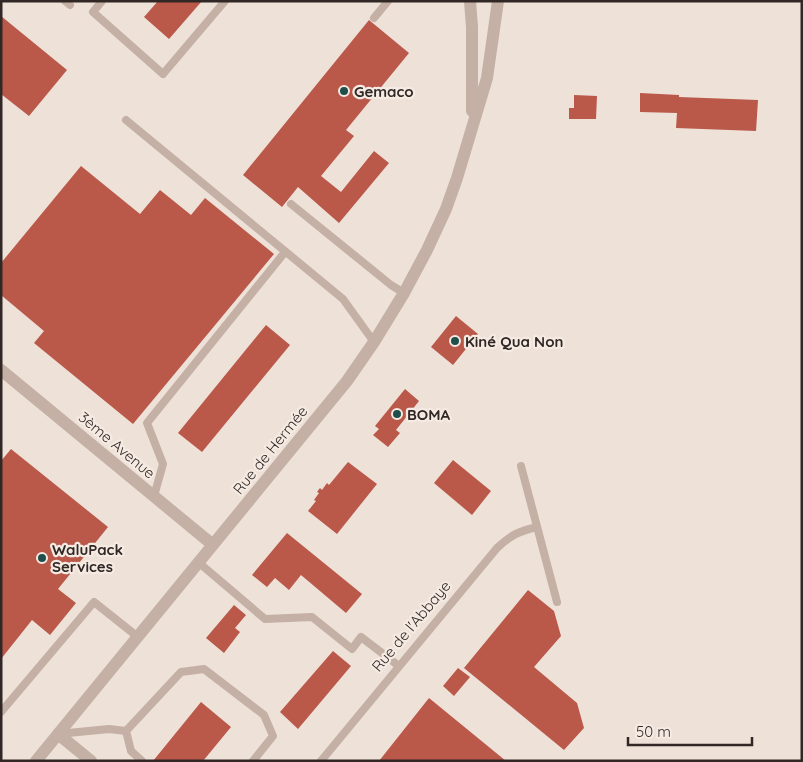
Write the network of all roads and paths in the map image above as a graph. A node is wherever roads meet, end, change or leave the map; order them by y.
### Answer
1 (102, 1) edge
2 (225, 1) edge
3 (388, 1) edge
4 (470, 1) edge
5 (498, 1) edge
6 (374, 18) dead end
7 (126, 120) dead end
8 (472, 125) junction
9 (292, 204) dead end
10 (285, 252) junction
11 (404, 293) junction
12 (374, 342) junction
13 (1, 370) edge
14 (522, 466) dead end
15 (154, 496) junction
16 (537, 527) junction
17 (213, 545) junction
18 (198, 562) junction
19 (557, 602) dead end
20 (138, 637) junction
21 (399, 666) junction
22 (1, 712) edge
23 (126, 731) junction
24 (58, 734) junction
25 (36, 761) edge
26 (91, 761) edge
27 (142, 761) edge
28 (253, 761) edge
29 (321, 761) edge

1 - 2 lane
3 - 6 lane
4 - 8 street, Rue de Hermée
5 - 8 street, Rue de Hermée
7 - 10 lane
8 - 11 street, Rue de Hermée
9 - 11 lane
10 - 12 lane
10 - 15 lane
11 - 12 street, Rue de Hermée
12 - 17 street, Rue de Hermée
13 - 15 street, 3ème Avenue
14 - 16 lane
15 - 17 street, 3ème Avenue
16 - 19 lane
16 - 21 lane, Rue de l'Abbaye
17 - 18 street, Rue de Hermée
18 - 20 street, Rue de Hermée
18 - 21 lane
20 - 22 lane
20 - 24 street, Rue de Hermée
21 - 29 lane, Rue de l'Abbaye
23 - 24 lane
23 - 27 lane
23 - 28 lane
24 - 25 street, Rue de Hermée
24 - 26 street

